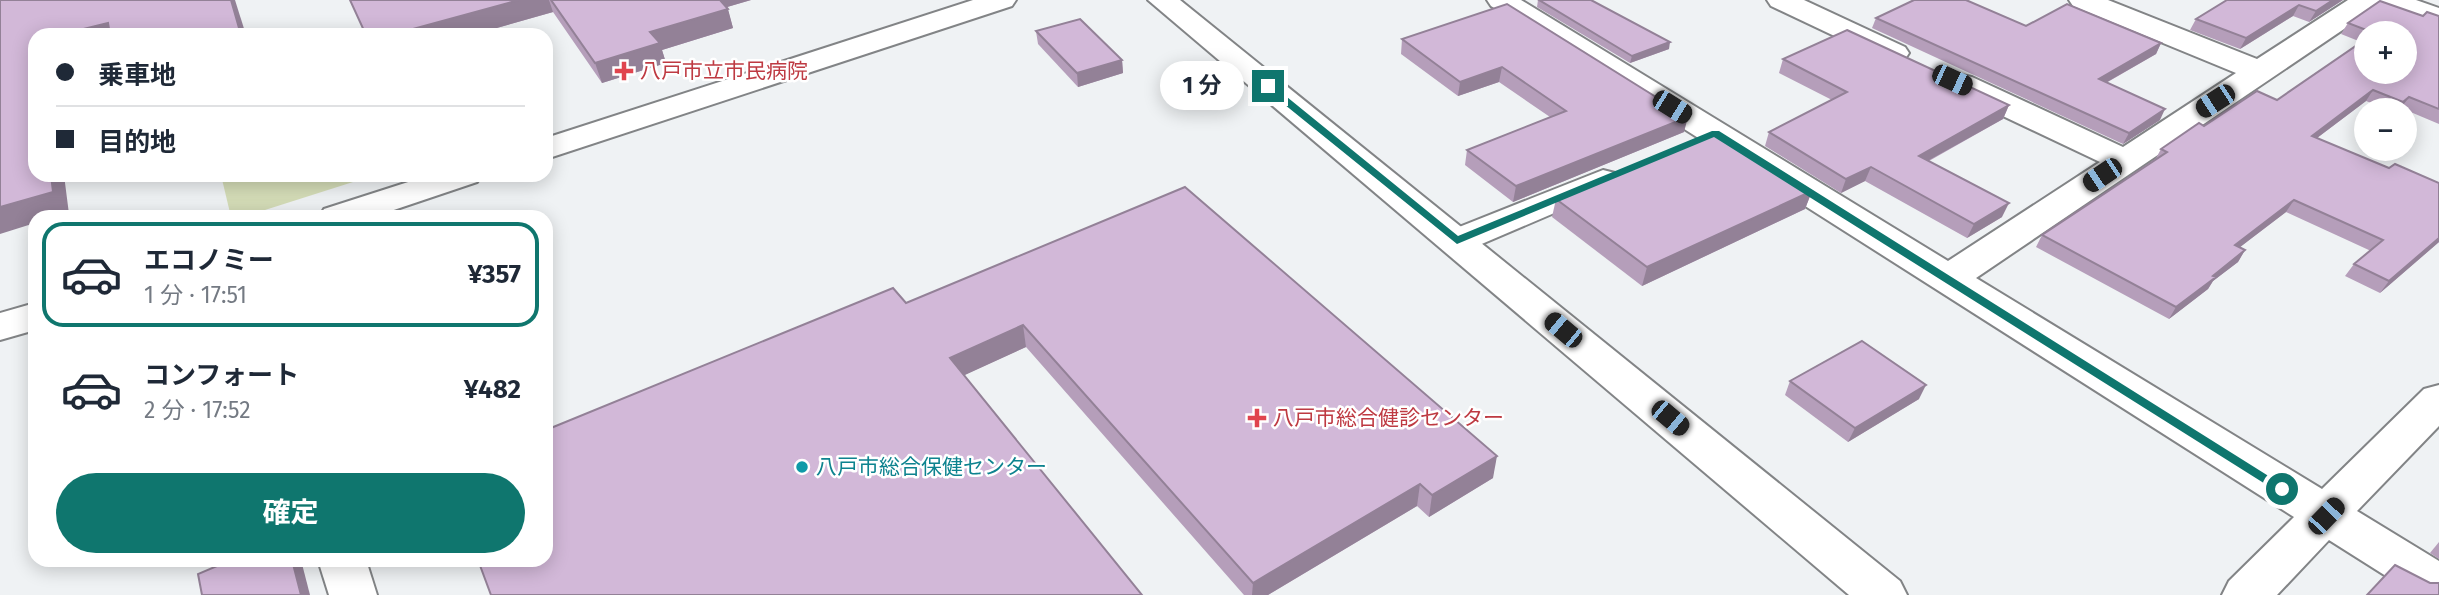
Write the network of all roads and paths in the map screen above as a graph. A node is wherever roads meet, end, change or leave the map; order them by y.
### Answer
1 (1002, 0) edge
2 (1162, 0) edge
3 (1501, 0) edge
4 (1780, 0) edge
5 (2083, 0) edge
6 (2367, 0) edge
7 (2388, 0) edge
8 (2439, 18) edge
9 (2261, 72) junction
10 (1715, 134) junction
11 (553, 147) edge
12 (1677, 149) edge
13 (2124, 160) junction
14 (1639, 165) edge
15 (444, 182) edge
16 (358, 210) edge
17 (1457, 241) junction
18 (1948, 278) junction
19 (28, 318) edge
20 (0, 327) edge
21 (2439, 400) edge
22 (2326, 516) junction
23 (344, 567) edge
24 (2439, 585) edge
25 (353, 595) edge
26 (1883, 595) edge
27 (2246, 595) edge

1 - 11 street
2 - 17 street
3 - 10 street
4 - 13 street
5 - 9 street
6 - 9 street
7 - 8 street
9 - 13 street
10 - 12 street
10 - 18 street
13 - 18 street
14 - 17 street
15 - 16 street
17 - 26 street
18 - 22 street
19 - 20 street
21 - 22 street
22 - 24 street
22 - 27 street
23 - 25 street

